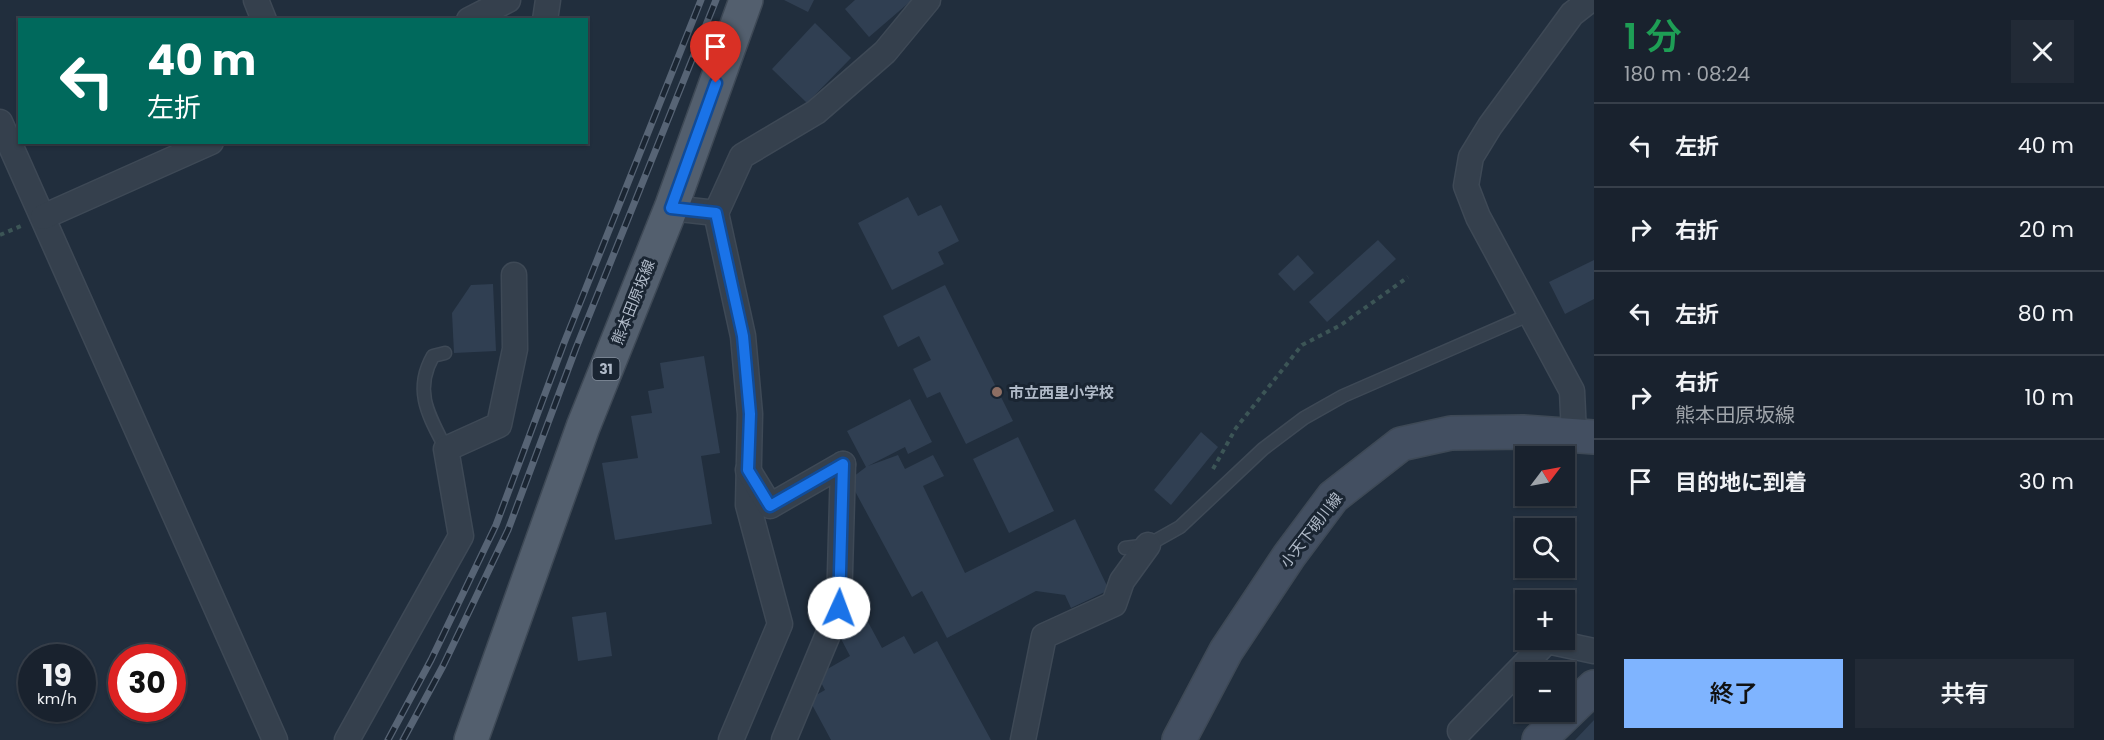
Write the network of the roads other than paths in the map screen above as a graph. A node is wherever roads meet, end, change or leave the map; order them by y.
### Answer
1 (256, 0) edge
2 (508, 0) edge
3 (548, 0) edge
4 (746, 0) edge
5 (928, 0) edge
6 (1590, 0) edge
7 (263, 18) edge
8 (473, 18) edge
9 (545, 18) edge
10 (0, 122) edge
11 (207, 144) edge
12 (671, 208) junction
13 (716, 213) junction
14 (43, 217) junction
15 (514, 275) dead end
16 (1531, 314) junction
17 (445, 353) dead end
18 (1584, 436) edge
19 (446, 449) junction
20 (748, 470) junction
21 (1137, 547) joint
22 (1594, 651) edge
23 (1594, 687) edge
24 (1460, 731) dead end
25 (275, 740) edge
26 (347, 740) edge
27 (471, 740) edge
28 (731, 740) edge
29 (784, 740) edge
30 (1023, 740) edge
31 (1179, 740) edge
32 (1539, 740) edge

1 - 7 street
2 - 8 street
3 - 9 street
4 - 12 main road, 熊本田原坂線 / 31
5 - 13 street
6 - 16 street
10 - 14 street
11 - 14 street
12 - 13 street
12 - 27 main road, 熊本田原坂線 / 31
13 - 20 street
14 - 25 street
15 - 19 street
16 - 18 street
16 - 21 lane
17 - 19 lane
18 - 31 main road, 小天下硯川線
19 - 26 street
20 - 28 street
20 - 29 street
21 - 30 street
22 - 24 street
23 - 32 main road

